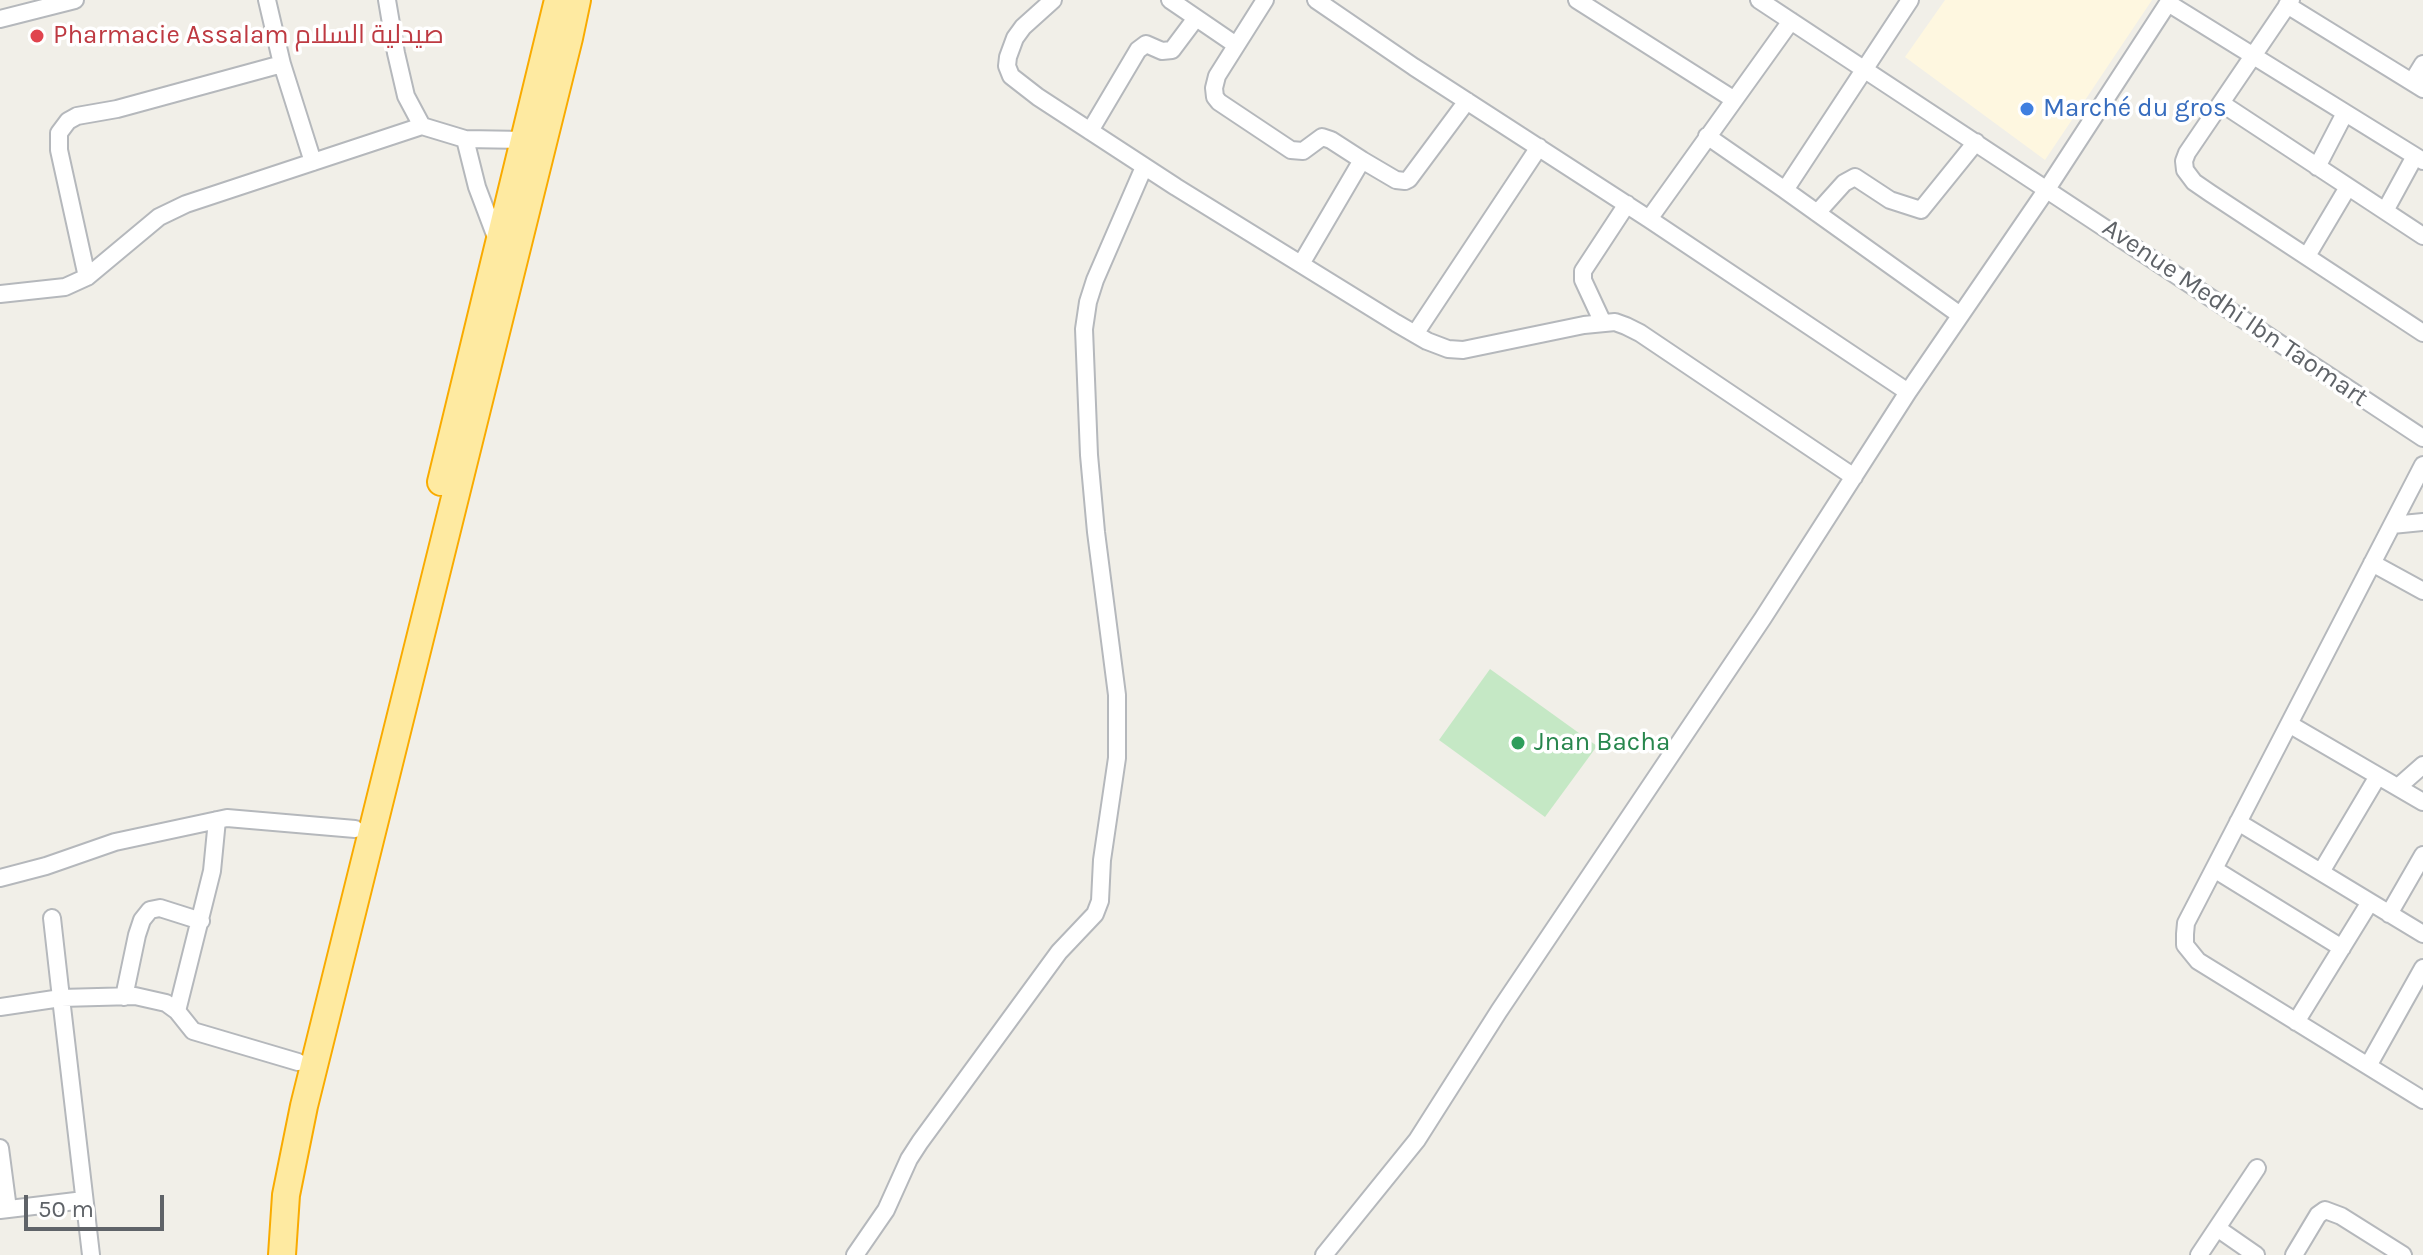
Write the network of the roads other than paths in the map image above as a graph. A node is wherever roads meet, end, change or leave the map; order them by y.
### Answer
1 (75, 0) edge
2 (267, 0) edge
3 (387, 0) edge
4 (558, 0) edge
5 (577, 0) edge
6 (1053, 0) edge
7 (1170, 0) edge
8 (1265, 0) edge
9 (1316, 0) edge
10 (1577, 0) edge
11 (1759, 0) edge
12 (1910, 0) edge
13 (2169, 1) edge
14 (2289, 3) edge
15 (1196, 18) junction
16 (0, 19) edge
17 (1791, 21) junction
18 (1236, 45) junction
19 (2254, 56) junction
20 (282, 64) junction
21 (2423, 64) edge
22 (1864, 69) junction
23 (2418, 86) edge
24 (1733, 99) junction
25 (1467, 101) junction
26 (2221, 103) junction
27 (2345, 113) junction
28 (422, 126) junction
29 (1090, 131) junction
30 (1707, 136) junction
31 (465, 139) junction
32 (525, 140) junction
33 (1976, 142) junction
34 (1539, 147) junction
35 (2419, 158) edge
36 (1362, 160) junction
37 (313, 162) junction
38 (1144, 167) junction
39 (2317, 167) junction
40 (2348, 187) junction
41 (2047, 189) junction
42 (1785, 190) junction
43 (1627, 204) junction
44 (2385, 211) junction
45 (1817, 213) junction
46 (1649, 219) junction
47 (2423, 236) edge
48 (499, 245) junction
49 (2307, 256) junction
50 (1301, 264) junction
51 (87, 277) junction
52 (0, 294) edge
53 (1960, 315) junction
54 (1603, 323) junction
55 (2423, 333) edge
56 (1415, 334) junction
57 (1908, 392) junction
58 (2423, 438) edge
59 (2423, 465) edge
60 (1854, 477) junction
61 (2423, 522) edge
62 (2392, 525) junction
63 (2372, 563) junction
64 (2423, 591) edge
65 (2289, 724) junction
66 (2423, 765) edge
67 (2378, 776) junction
68 (2398, 787) junction
69 (2423, 802) edge
70 (217, 820) junction
71 (2238, 822) junction
72 (355, 829) junction
73 (2423, 855) edge
74 (2214, 869) junction
75 (2321, 872) junction
76 (0, 878) edge
77 (2370, 902) junction
78 (2389, 914) junction
79 (52, 918) dead end
80 (201, 921) junction
81 (2423, 934) edge
82 (2342, 948) junction
83 (2423, 968) edge
84 (124, 997) junction
85 (61, 998) junction
86 (0, 1007) edge
87 (177, 1011) junction
88 (2296, 1022) junction
89 (298, 1062) junction
90 (2368, 1066) junction
91 (2423, 1100) edge
92 (0, 1148) edge
93 (2257, 1168) dead end
94 (84, 1200) junction
95 (4, 1210) edge
96 (2217, 1228) junction
97 (91, 1255) edge
98 (265, 1255) edge
99 (282, 1255) edge
100 (855, 1255) edge
101 (1324, 1255) edge
102 (2199, 1255) edge
103 (2256, 1255) edge
104 (2294, 1255) edge
105 (2403, 1255) edge

1 - 16 street
2 - 20 street
3 - 28 street
4 - 32 highway
5 - 99 highway
6 - 29 street
7 - 15 street
8 - 18 street
9 - 25 street
10 - 24 street
11 - 17 street, Avenue Medhi Ibn Taomart
12 - 22 street
13 - 19 street
13 - 41 street
14 - 19 street
14 - 23 street
15 - 18 street
15 - 29 street
17 - 22 street, Avenue Medhi Ibn Taomart
17 - 24 street
18 - 36 street
19 - 26 street
19 - 27 street
20 - 37 street
20 - 51 street
21 - 23 street
22 - 33 street, Avenue Medhi Ibn Taomart
22 - 42 street
24 - 30 street
25 - 34 street
25 - 36 street
26 - 39 street
26 - 49 street
27 - 35 street
27 - 39 street
28 - 31 street
28 - 37 street
29 - 38 street
30 - 42 street
30 - 46 street
31 - 32 street
31 - 48 street
32 - 48 highway
33 - 41 street, Avenue Medhi Ibn Taomart
33 - 45 street
34 - 43 street
34 - 56 street
35 - 44 street
36 - 50 street
37 - 51 street
38 - 50 street
38 - 100 street
39 - 40 street
40 - 44 street
40 - 49 street
41 - 53 street
41 - 58 street, Avenue Medhi Ibn Taomart
42 - 45 street
43 - 46 street
43 - 54 street
44 - 47 street
45 - 53 street
46 - 57 street
48 - 72 highway
49 - 55 street
50 - 56 street
51 - 52 street
53 - 57 street
54 - 56 street
54 - 60 street
57 - 60 street
59 - 62 street
60 - 101 street
61 - 62 street
62 - 63 street
63 - 64 street
63 - 65 street
65 - 67 street
65 - 71 street
66 - 68 street
67 - 68 street
67 - 75 street
68 - 69 street
70 - 72 street
70 - 76 street
70 - 80 street
71 - 74 street
71 - 75 street
72 - 89 highway
73 - 78 street
74 - 82 street
74 - 88 street
75 - 77 street
77 - 78 street
77 - 82 street
78 - 81 street
79 - 85 street
80 - 84 street
80 - 87 street
82 - 88 street
83 - 90 street
84 - 85 street
84 - 87 street
85 - 86 street
85 - 94 street
87 - 89 street
88 - 90 street
89 - 98 highway
90 - 91 street
92 - 95 street
93 - 96 street
94 - 95 street
94 - 97 street
96 - 102 street
96 - 103 street
104 - 105 street

